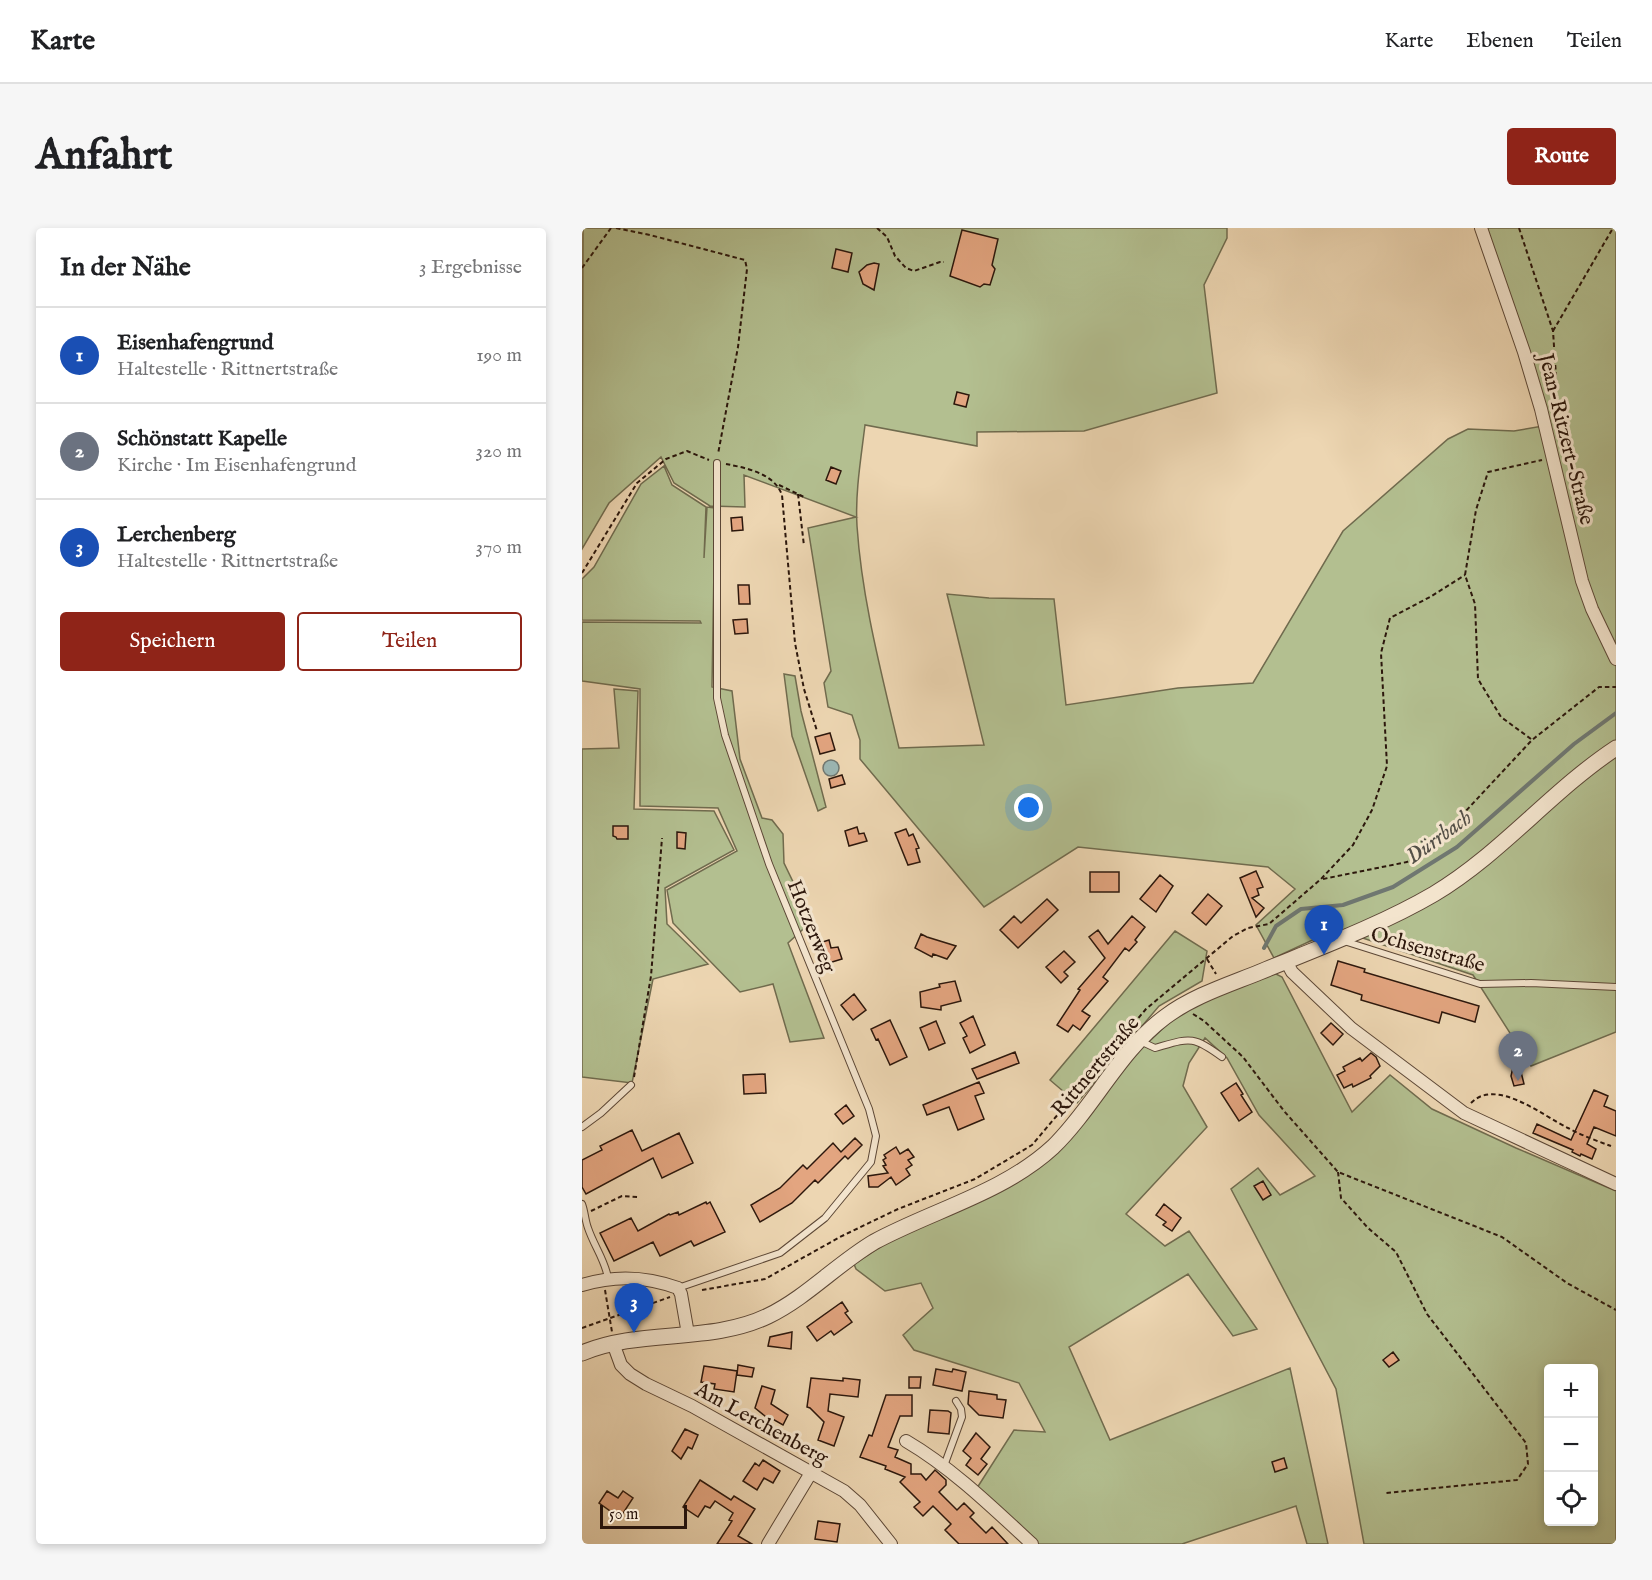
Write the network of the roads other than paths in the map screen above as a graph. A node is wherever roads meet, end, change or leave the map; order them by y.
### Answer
1 (1481, 228) edge
2 (717, 463) road end
3 (1616, 659) edge
4 (1616, 748) edge
5 (1340, 938) junction
6 (1286, 961) junction
7 (1616, 987) edge
8 (1139, 1041) junction
9 (1222, 1057) dead end
10 (631, 1085) road end
11 (582, 1127) edge
12 (1616, 1184) edge
13 (582, 1204) edge
14 (606, 1279) junction
15 (582, 1285) edge
16 (679, 1291) junction
17 (688, 1334) junction
18 (613, 1343) junction
19 (582, 1353) edge
20 (956, 1401) dead end
21 (906, 1441) dead end
22 (944, 1466) junction
23 (812, 1471) junction
24 (768, 1544) edge
25 (891, 1544) edge
26 (1032, 1544) edge

1 - 3 street, Jean-Ritzert-Straße
2 - 16 lane, Hotzerweg
4 - 5 street, Rittnertstraße
5 - 6 street, Rittnertstraße
5 - 7 lane, Ochsenstraße
6 - 8 street, Rittnertstraße
6 - 12 street
8 - 9 lane
8 - 17 street, Rittnertstraße
10 - 11 lane
13 - 14 lane
14 - 15 street
14 - 16 street
16 - 17 street
17 - 18 street, Rittnertstraße
18 - 19 street, Rittnertstraße
18 - 23 street, Am Lerchenberg
20 - 22 lane
21 - 22 street
22 - 26 street
23 - 24 street
23 - 25 street, Am Lerchenberg

